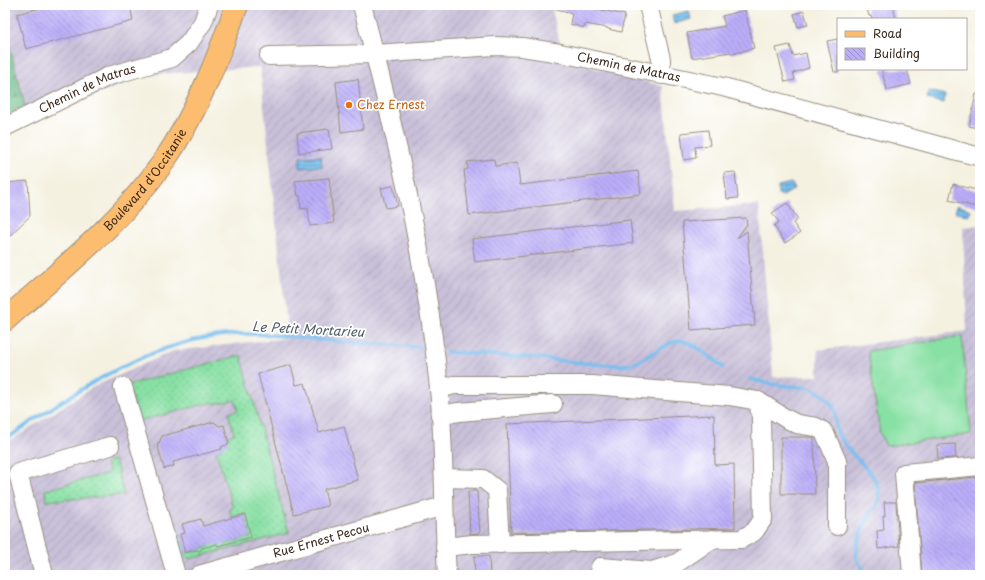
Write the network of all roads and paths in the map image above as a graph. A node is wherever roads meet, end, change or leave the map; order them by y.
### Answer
1 (209, 5) edge
2 (238, 5) edge
3 (362, 5) edge
4 (648, 5) edge
5 (375, 54) junction
6 (268, 56) dead end
7 (661, 75) junction
8 (5, 127) edge
9 (980, 157) edge
10 (5, 320) edge
11 (124, 387) dead end
12 (439, 389) junction
13 (758, 401) junction
14 (553, 404) dead end
15 (440, 415) junction
16 (110, 446) dead end
17 (980, 466) edge
18 (444, 478) junction
19 (444, 506) junction
20 (837, 526) dead end
21 (712, 539) junction
22 (664, 540) junction
23 (624, 541) junction
24 (500, 544) junction
25 (445, 547) junction
26 (677, 563) junction
27 (600, 567) dead end
28 (640, 571) junction
29 (44, 575) edge
30 (176, 575) edge
31 (199, 575) edge
32 (447, 575) edge
33 (912, 575) edge

1 - 8 street, Chemin de Matras
2 - 10 main road, Boulevard d'Occitanie
3 - 5 street
4 - 7 street
5 - 6 street, Chemin de Matras
5 - 7 street, Chemin de Matras
5 - 12 street
7 - 9 street, Chemin de Matras
11 - 30 street
12 - 13 street
12 - 15 street
13 - 20 street
13 - 21 street
14 - 15 street
15 - 18 street
16 - 29 street
17 - 33 street
18 - 19 street
18 - 24 street
19 - 25 street
19 - 31 street, Rue Ernest Pecou
21 - 22 street
21 - 26 street
22 - 23 street
22 - 26 street
23 - 24 street
23 - 28 street
24 - 25 street
25 - 32 street
26 - 28 street
27 - 28 street

